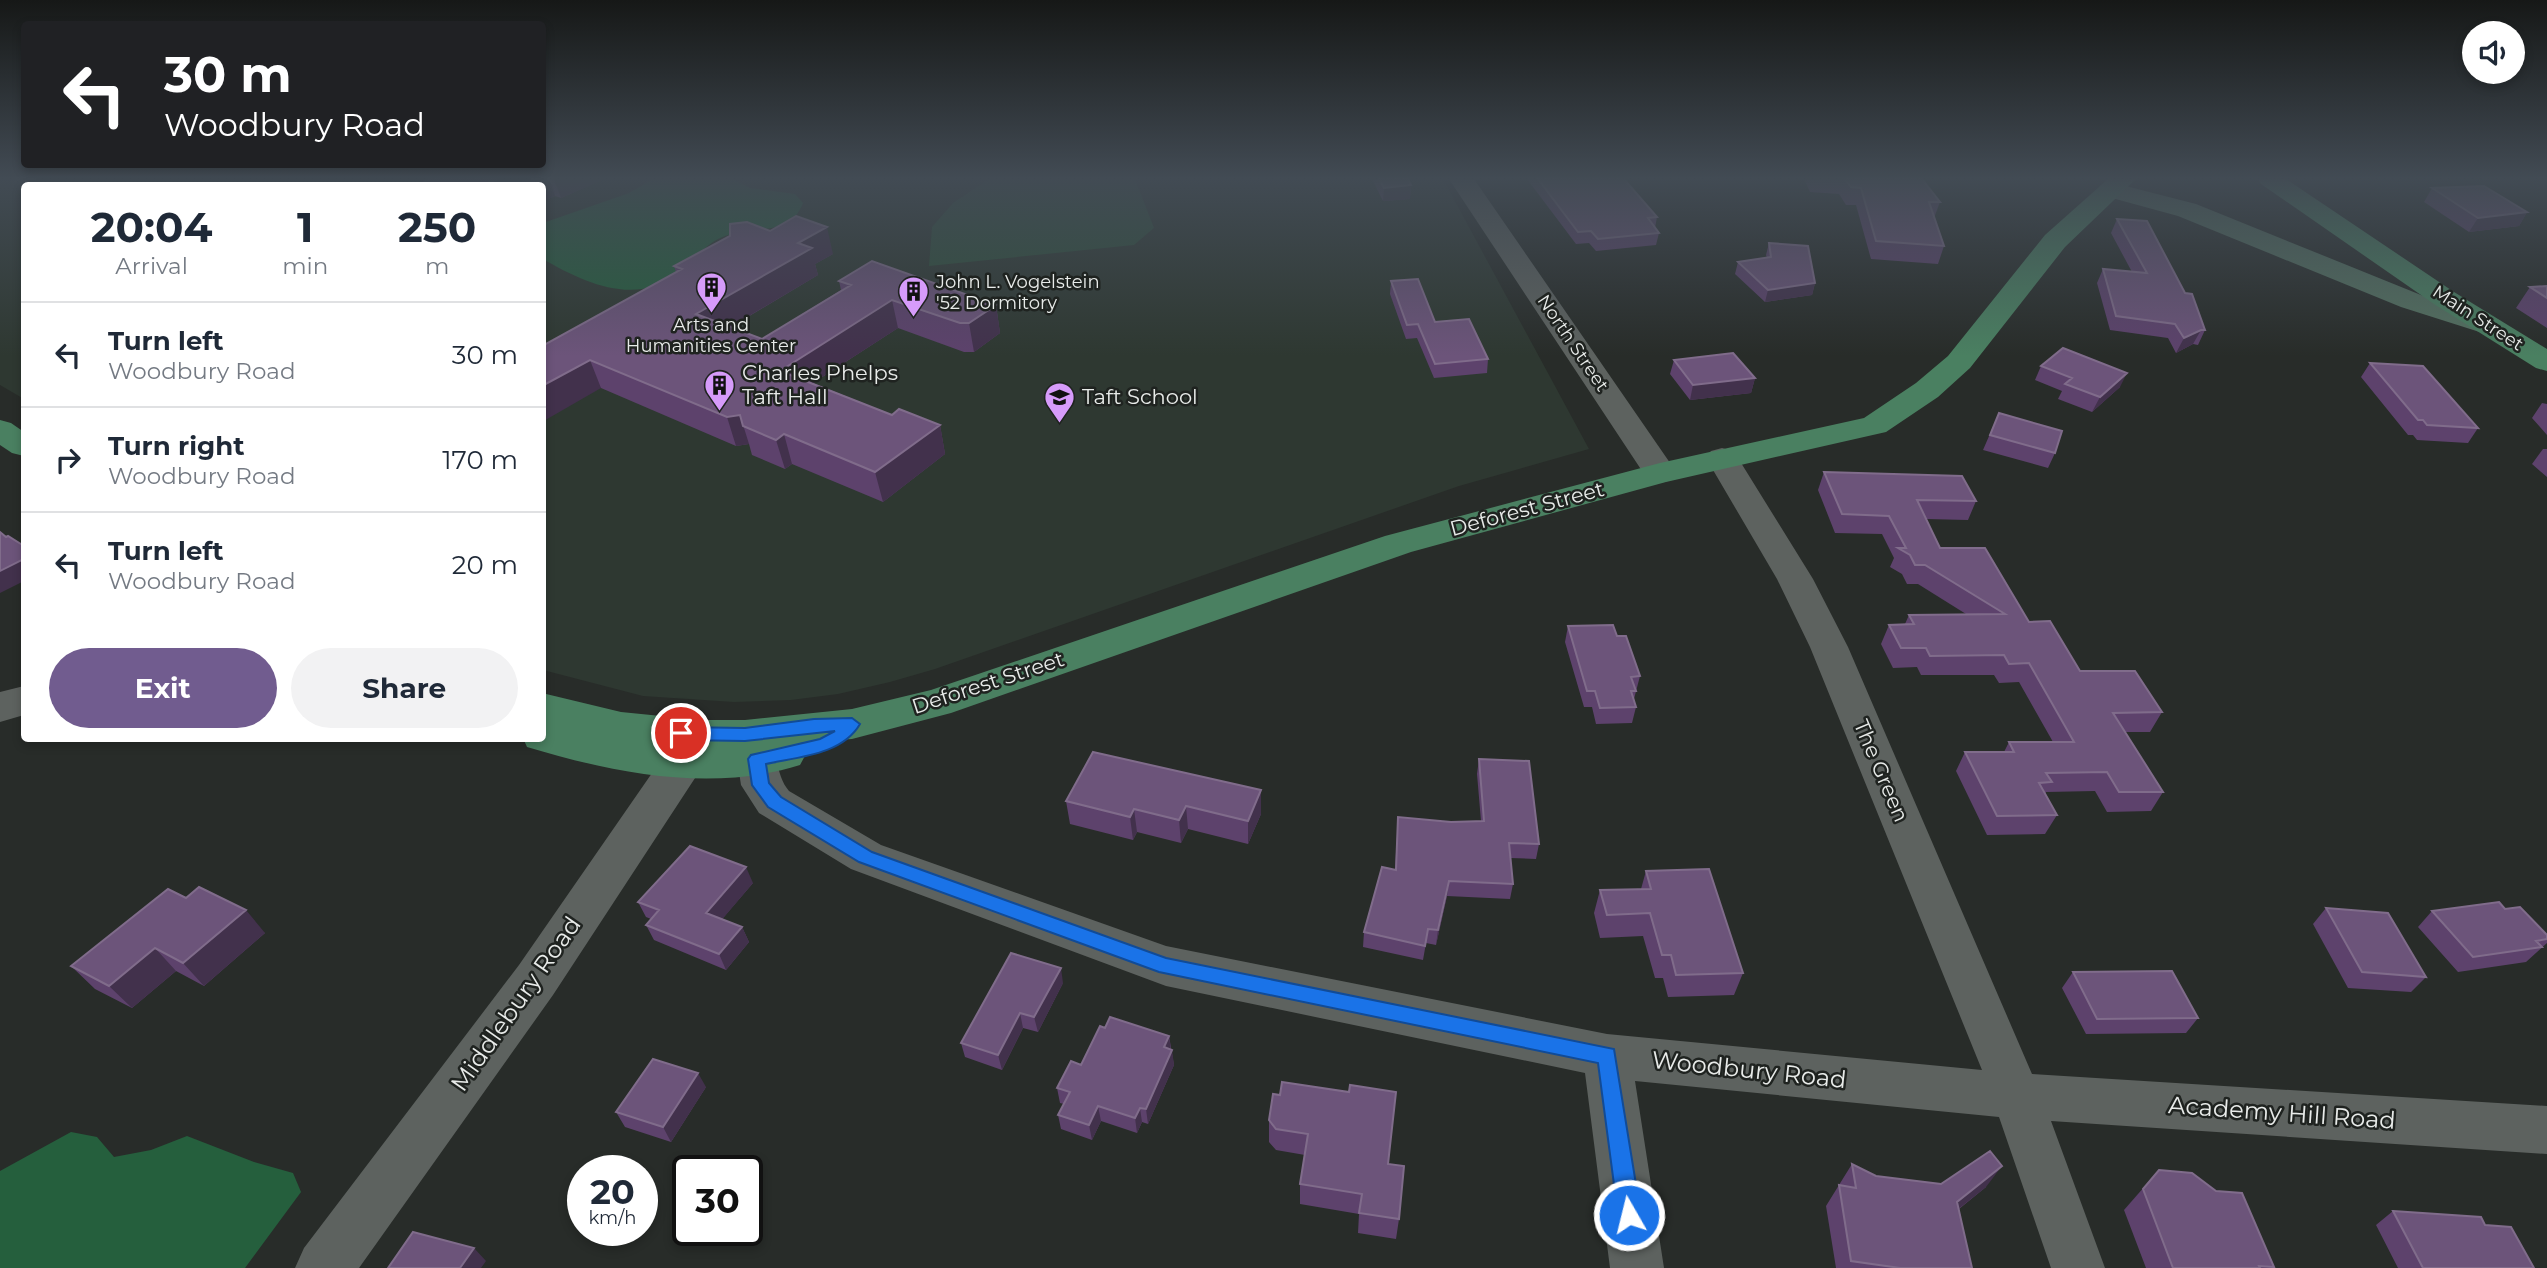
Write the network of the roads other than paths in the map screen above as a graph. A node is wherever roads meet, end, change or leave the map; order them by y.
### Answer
1 (1502, 238) edge
2 (2058, 238) edge
3 (2257, 238) edge
4 (2358, 238) edge
5 (2489, 326) junction
6 (2547, 362) edge
7 (0, 430) edge
8 (21, 444) edge
9 (1722, 458) junction
10 (1660, 473) junction
11 (21, 702) edge
12 (0, 707) edge
13 (546, 709) edge
14 (852, 724) junction
15 (546, 737) edge
16 (692, 749) junction
17 (757, 759) junction
18 (1607, 1056) junction
19 (2017, 1096) junction
20 (2547, 1130) edge
21 (324, 1268) edge
22 (1637, 1268) edge
23 (2078, 1268) edge

1 - 10 street, North Street
2 - 9 main road, Deforest Street
3 - 5 main road
4 - 5 main road, Main Street
5 - 6 main road, Main Street
7 - 8 main road
9 - 10 main road, Deforest Street
9 - 19 street, The Green
10 - 14 main road, Deforest Street
11 - 12 street
13 - 16 main road
14 - 16 main road
14 - 17 main road
15 - 16 main road
16 - 17 main road
16 - 21 street, Middlebury Road
17 - 18 street, Woodbury Road
18 - 19 street, Woodbury Road
18 - 22 street
19 - 20 street, Academy Hill Road
19 - 23 street, The Green

